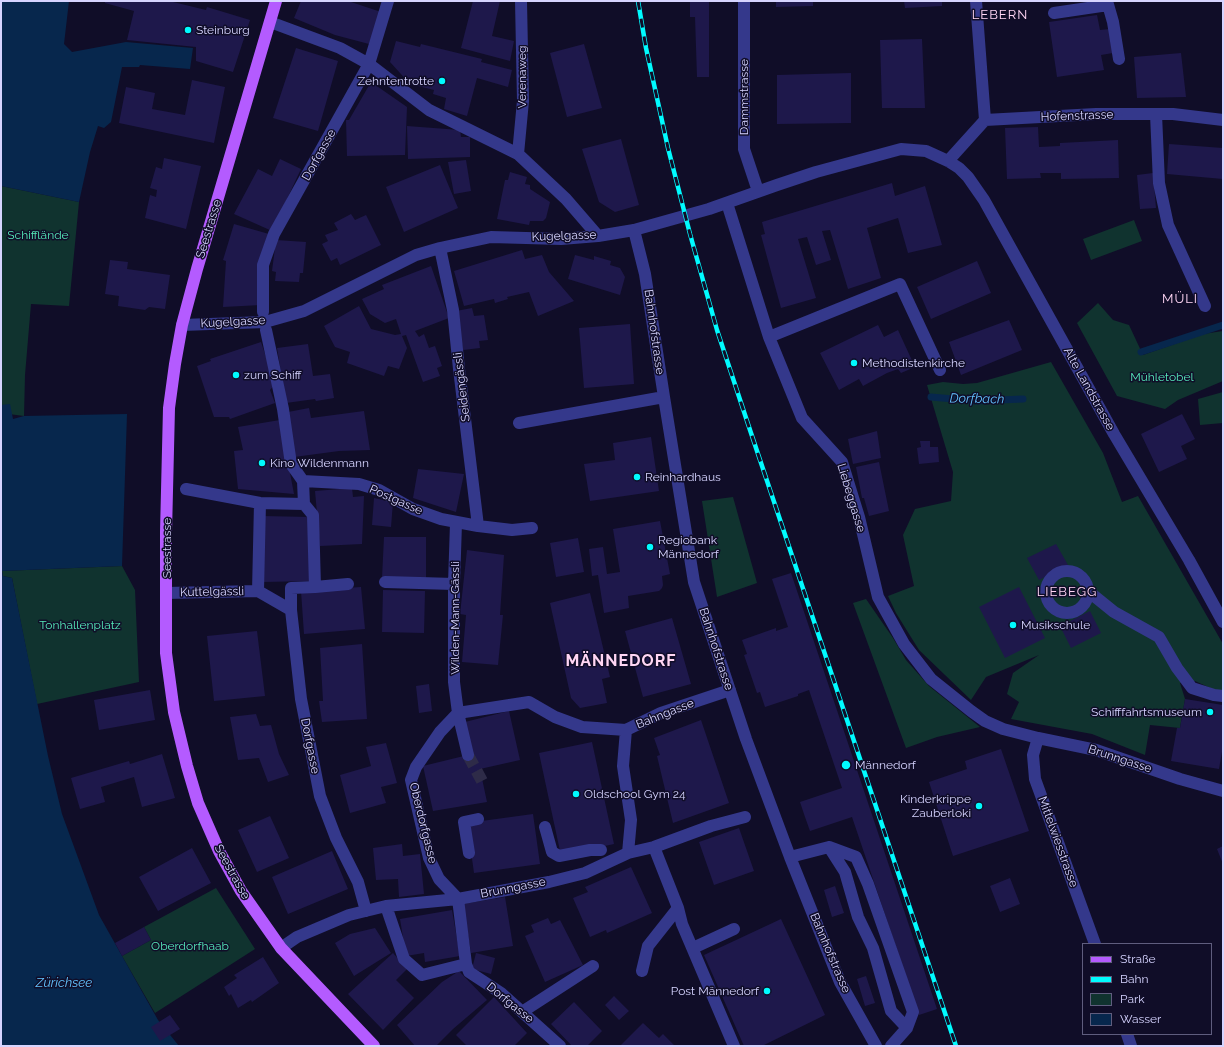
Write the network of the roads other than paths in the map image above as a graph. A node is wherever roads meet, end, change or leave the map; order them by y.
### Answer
1 (276, 1) edge
2 (388, 1) edge
3 (521, 1) edge
4 (744, 1) edge
5 (976, 1) edge
6 (1108, 3) edge
7 (1054, 13) dead end
8 (270, 22) junction
9 (1119, 59) dead end
10 (369, 64) junction
11 (1156, 114) junction
12 (985, 120) junction
13 (1223, 120) edge
14 (518, 154) junction
15 (948, 161) junction
16 (758, 191) junction
17 (727, 203) junction
18 (634, 230) junction
19 (598, 236) junction
20 (440, 248) junction
21 (1205, 306) dead end
22 (262, 312) dead end
23 (182, 325) junction
24 (266, 330) dead end
25 (770, 337) junction
26 (940, 370) dead end
27 (664, 397) junction
28 (519, 423) dead end
29 (304, 481) junction
30 (186, 489) dead end
31 (260, 502) junction
32 (304, 504) junction
33 (456, 523) junction
34 (478, 526) junction
35 (532, 528) dead end
36 (385, 582) dead end
37 (348, 584) dead end
38 (454, 584) junction
39 (315, 587) junction
40 (258, 591) junction
41 (1088, 591) dead end
42 (166, 593) junction
43 (291, 610) junction
44 (1223, 622) edge
45 (730, 690) junction
46 (1223, 696) edge
47 (458, 713) junction
48 (626, 730) junction
49 (1015, 732) joint
50 (1038, 738) junction
51 (468, 755) tunnel mouth
52 (1223, 791) edge
53 (745, 817) dead end
54 (478, 819) dead end
55 (545, 827) dead end
56 (829, 847) junction
57 (654, 848) junction
58 (601, 850) dead end
59 (469, 853) dead end
60 (628, 853) junction
61 (790, 857) junction
62 (458, 898) junction
63 (386, 906) junction
64 (678, 908) junction
65 (366, 911) junction
66 (734, 928) dead end
67 (1095, 943) edge
68 (281, 948) junction
69 (692, 948) junction
70 (466, 964) junction
71 (593, 966) dead end
72 (642, 971) dead end
73 (522, 1012) junction
74 (907, 1028) junction
75 (1127, 1035) edge
76 (374, 1046) edge
77 (560, 1046) edge
78 (734, 1046) edge
79 (876, 1046) edge
80 (891, 1046) edge
81 (1131, 1046) edge

1 - 8 main road, Seestrasse
2 - 10 street, Dorfgasse
3 - 14 street, Verenaweg
4 - 16 street, Dammstrasse
5 - 12 street
6 - 7 street
6 - 9 street
8 - 10 street
8 - 23 main road, Seestrasse
10 - 14 street
10 - 22 street, Dorfgasse
11 - 12 street, Hofenstrasse
11 - 13 street, Hofenstrasse
11 - 21 street
12 - 15 street
14 - 19 street
15 - 16 street, Kugelgasse
15 - 44 street, Alte Landstrasse
16 - 17 street, Kugelgasse
17 - 18 street, Kugelgasse
17 - 25 street, Liebeggasse
18 - 19 street, Kugelgasse
18 - 27 street, Bahnhofstrasse
19 - 20 street, Kugelgasse
20 - 23 street, Kugelgasse
20 - 34 street, Seidengässli
23 - 42 main road, Seestrasse
24 - 29 street
25 - 26 street
25 - 49 street, Liebeggasse
27 - 28 street
27 - 45 street, Bahnhofstrasse
29 - 32 street
29 - 33 street, Postgasse
30 - 31 street
31 - 32 street
31 - 40 street
32 - 39 street
33 - 34 street, Postgasse
33 - 38 street, Wilden-Mann-Gässli
34 - 35 street, Postgasse
36 - 38 street
37 - 39 street
38 - 47 street, Wilden-Mann-Gässli
39 - 43 street, Dorfgasse
40 - 42 street, Kuttelgässli
40 - 43 street
41 - 46 street
42 - 68 main road, Seestrasse
43 - 65 street, Dorfgasse
45 - 48 street, Bahngasse
45 - 61 street, Bahnhofstrasse
47 - 48 street
47 - 51 street, Wilden-Mann-Gässli
47 - 62 street, Oberdorfgasse
48 - 60 street, Bahngasse
49 - 50 street, Brunngasse
50 - 52 street, Brunngasse
50 - 67 street, Mittelwiesstrasse
53 - 57 street, Brunngasse
54 - 59 street
55 - 58 street
56 - 61 street
56 - 74 street
56 - 74 street
57 - 60 street, Brunngasse
57 - 64 street
60 - 62 street, Brunngasse
61 - 79 street, Bahnhofstrasse
62 - 63 street, Brunngasse
62 - 70 street
63 - 65 street, Brunngasse
63 - 70 street
64 - 69 street
64 - 72 street
65 - 68 street, Brunngasse
66 - 69 street
68 - 76 main road, Seestrasse
69 - 78 street
70 - 73 street, Dorfgasse
71 - 73 street
73 - 77 street, Dorfgasse
74 - 80 street
75 - 81 street

